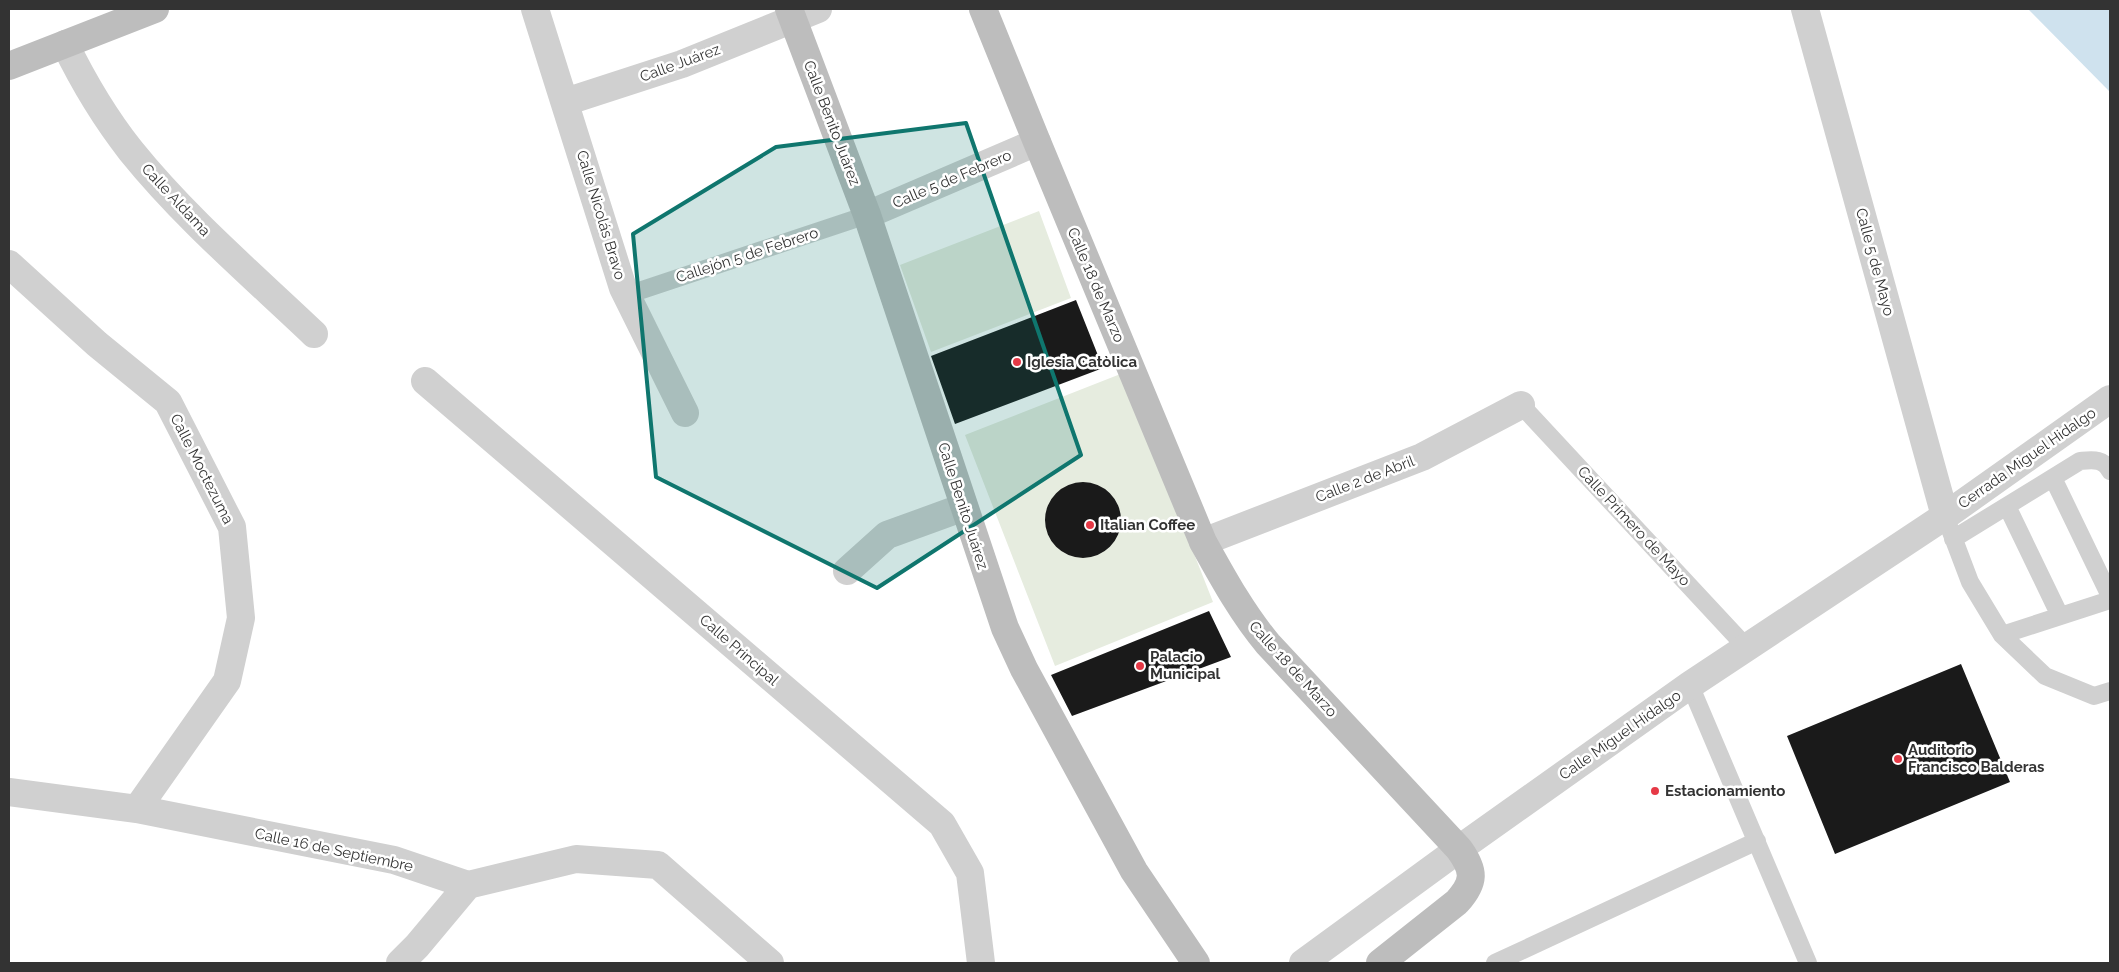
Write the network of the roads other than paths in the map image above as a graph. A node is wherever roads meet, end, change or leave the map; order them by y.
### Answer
1 (155, 9) edge
2 (535, 9) edge
3 (818, 9) edge
4 (983, 9) edge
5 (1805, 9) edge
6 (791, 14) edge
7 (65, 44) junction
8 (9, 66) edge
9 (565, 102) junction
10 (1036, 142) junction
11 (867, 215) junction
12 (9, 264) edge
13 (627, 295) junction
14 (314, 334) dead end
15 (425, 381) dead end
16 (2110, 399) edge
17 (1521, 405) joint
18 (685, 413) dead end
19 (2110, 471) edge
20 (2053, 478) junction
21 (2007, 506) junction
22 (964, 507) junction
23 (1949, 527) junction
24 (1203, 542) junction
25 (847, 571) dead end
26 (2110, 598) edge
27 (2060, 616) junction
28 (2002, 635) junction
29 (1746, 648) junction
30 (1690, 685) junction
31 (2110, 691) edge
32 (9, 792) edge
33 (137, 808) junction
34 (1757, 841) junction
35 (1459, 849) junction
36 (468, 885) junction
37 (416, 958) edge
38 (770, 963) edge
39 (981, 963) edge
40 (1196, 963) edge
41 (1303, 963) edge
42 (1380, 963) edge
43 (1496, 963) edge
44 (1808, 963) edge

1 - 7 main road
2 - 9 street, Calle Nicolás Bravo
3 - 6 street
4 - 10 main road, Calle 18 de Marzo
5 - 23 street, Calle 5 de Mayo
6 - 9 street, Calle Juárez
6 - 11 main road, Calle Benito Juárez
7 - 8 main road
7 - 14 street, Calle Aldama
9 - 13 street, Calle Nicolás Bravo
10 - 11 street, Calle 5 de Febrero
10 - 24 main road, Calle 18 de Marzo
11 - 13 lane, Callejón 5 de Febrero
11 - 22 main road, Calle Benito Juárez
12 - 33 street, Calle Moctezuma
13 - 18 street, Calle Nicolás Bravo
15 - 39 street, Calle Principal
16 - 23 street, Cerrada Miguel Hidalgo
17 - 24 street, Calle 2 de Abril
17 - 29 lane, Calle Primero de Mayo
19 - 20 lane
20 - 21 lane
20 - 26 lane
21 - 23 lane
21 - 27 lane
22 - 25 street
22 - 40 main road, Calle Benito Juárez
23 - 28 lane
23 - 29 street, Calle Miguel Hidalgo
24 - 35 main road, Calle 18 de Marzo
26 - 27 lane
27 - 28 lane
28 - 31 lane
29 - 30 street, Calle Miguel Hidalgo
30 - 34 lane
30 - 35 street, Calle Miguel Hidalgo
32 - 33 street, Calle 16 de Septiembre
33 - 36 street, Calle 16 de Septiembre
34 - 43 lane
34 - 44 lane
35 - 41 street, Calle Miguel Hidalgo
35 - 42 main road, Calle 18 de Marzo
36 - 37 street
36 - 38 street

